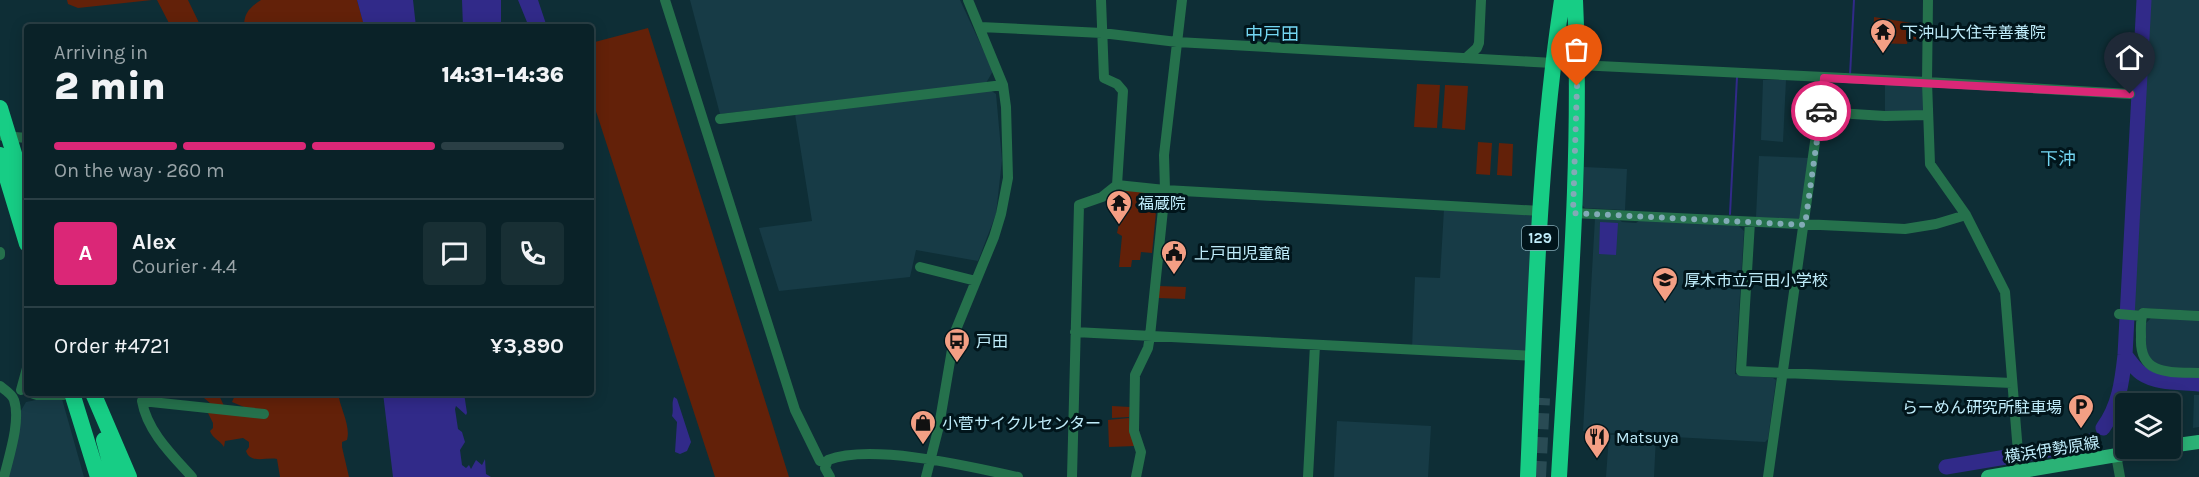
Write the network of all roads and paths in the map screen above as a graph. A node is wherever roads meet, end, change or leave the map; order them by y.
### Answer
1 (665, 0) edge
2 (968, 0) edge
3 (1101, 0) edge
4 (1182, 0) edge
5 (1481, 0) edge
6 (1562, 0) edge
7 (1575, 0) edge
8 (1928, 0) edge
9 (980, 27) junction
10 (1102, 33) junction
11 (1176, 42) junction
12 (1467, 58) junction
13 (1552, 63) junction
14 (1578, 65) junction
15 (1824, 80) junction
16 (1927, 82) junction
17 (1003, 85) junction
18 (2130, 94) dead end
19 (0, 108) edge
20 (1821, 112) junction
21 (1927, 115) junction
22 (720, 119) dead end
23 (0, 134) edge
24 (24, 138) edge
25 (0, 154) edge
26 (1117, 185) junction
27 (24, 186) edge
28 (1165, 190) junction
29 (24, 205) edge
30 (1541, 211) junction
31 (1573, 213) junction
32 (1966, 215) junction
33 (1750, 222) junction
34 (1805, 225) junction
35 (24, 234) edge
36 (920, 267) dead end
37 (976, 281) junction
38 (2121, 314) dead end
39 (2139, 316) junction
40 (2199, 316) edge
41 (1075, 332) junction
42 (1150, 336) junction
43 (1315, 345) junction
44 (1533, 356) junction
45 (1784, 372) junction
46 (2199, 373) edge
47 (2012, 383) junction
48 (0, 387) edge
49 (23, 393) edge
50 (71, 396) edge
51 (80, 396) edge
52 (91, 396) edge
53 (92, 396) edge
54 (141, 397) edge
55 (264, 414) dead end
56 (2199, 442) edge
57 (2181, 444) edge
58 (2115, 455) edge
59 (2117, 459) edge
60 (932, 460) junction
61 (822, 463) junction
62 (2019, 465) edge
63 (102, 474) edge
64 (4, 477) edge
65 (129, 477) edge
66 (192, 477) edge
67 (830, 477) edge
68 (926, 477) edge
69 (1018, 477) edge
70 (1072, 477) edge
71 (1137, 477) edge
72 (1308, 477) edge
73 (1528, 477) edge
74 (1559, 477) edge
75 (1768, 477) edge
76 (1988, 477) edge
77 (2120, 477) edge

1 - 61 street
2 - 9 street
3 - 10 street
4 - 11 street
5 - 12 street
6 - 7 highway, 129
6 - 13 highway, 129
7 - 14 highway, 129
8 - 16 street
9 - 10 street
9 - 17 street
10 - 11 street
10 - 26 street
11 - 12 street
11 - 28 street
12 - 13 street
13 - 30 highway, 129
14 - 15 street
14 - 31 highway, 129
15 - 16 street
15 - 20 street
16 - 18 street
16 - 21 street
17 - 22 street
17 - 37 street
19 - 27 highway
20 - 21 street
20 - 34 street
21 - 32 street
23 - 24 street
23 - 29 street
25 - 35 highway
26 - 28 street
26 - 41 street
28 - 30 street
28 - 42 street
30 - 44 highway, 129
31 - 33 street
31 - 74 highway, 129
32 - 34 street
32 - 47 street
33 - 34 street
33 - 45 street
34 - 45 street
36 - 37 street
37 - 60 street
38 - 39 street
39 - 40 street
39 - 46 street
41 - 42 street
41 - 70 street
42 - 43 street
42 - 71 street
43 - 44 street
43 - 72 street
44 - 73 highway, 129
45 - 47 street
45 - 75 street
47 - 62 street
48 - 49 street
49 - 64 street
50 - 63 highway
51 - 63 street
52 - 63 highway
53 - 65 highway
54 - 55 street
54 - 66 street
56 - 57 main road
58 - 62 main road, 横浜伊勢原線
59 - 77 street
60 - 61 street
60 - 68 street
60 - 69 street
61 - 67 street
62 - 76 main road, 横浜伊勢原線

